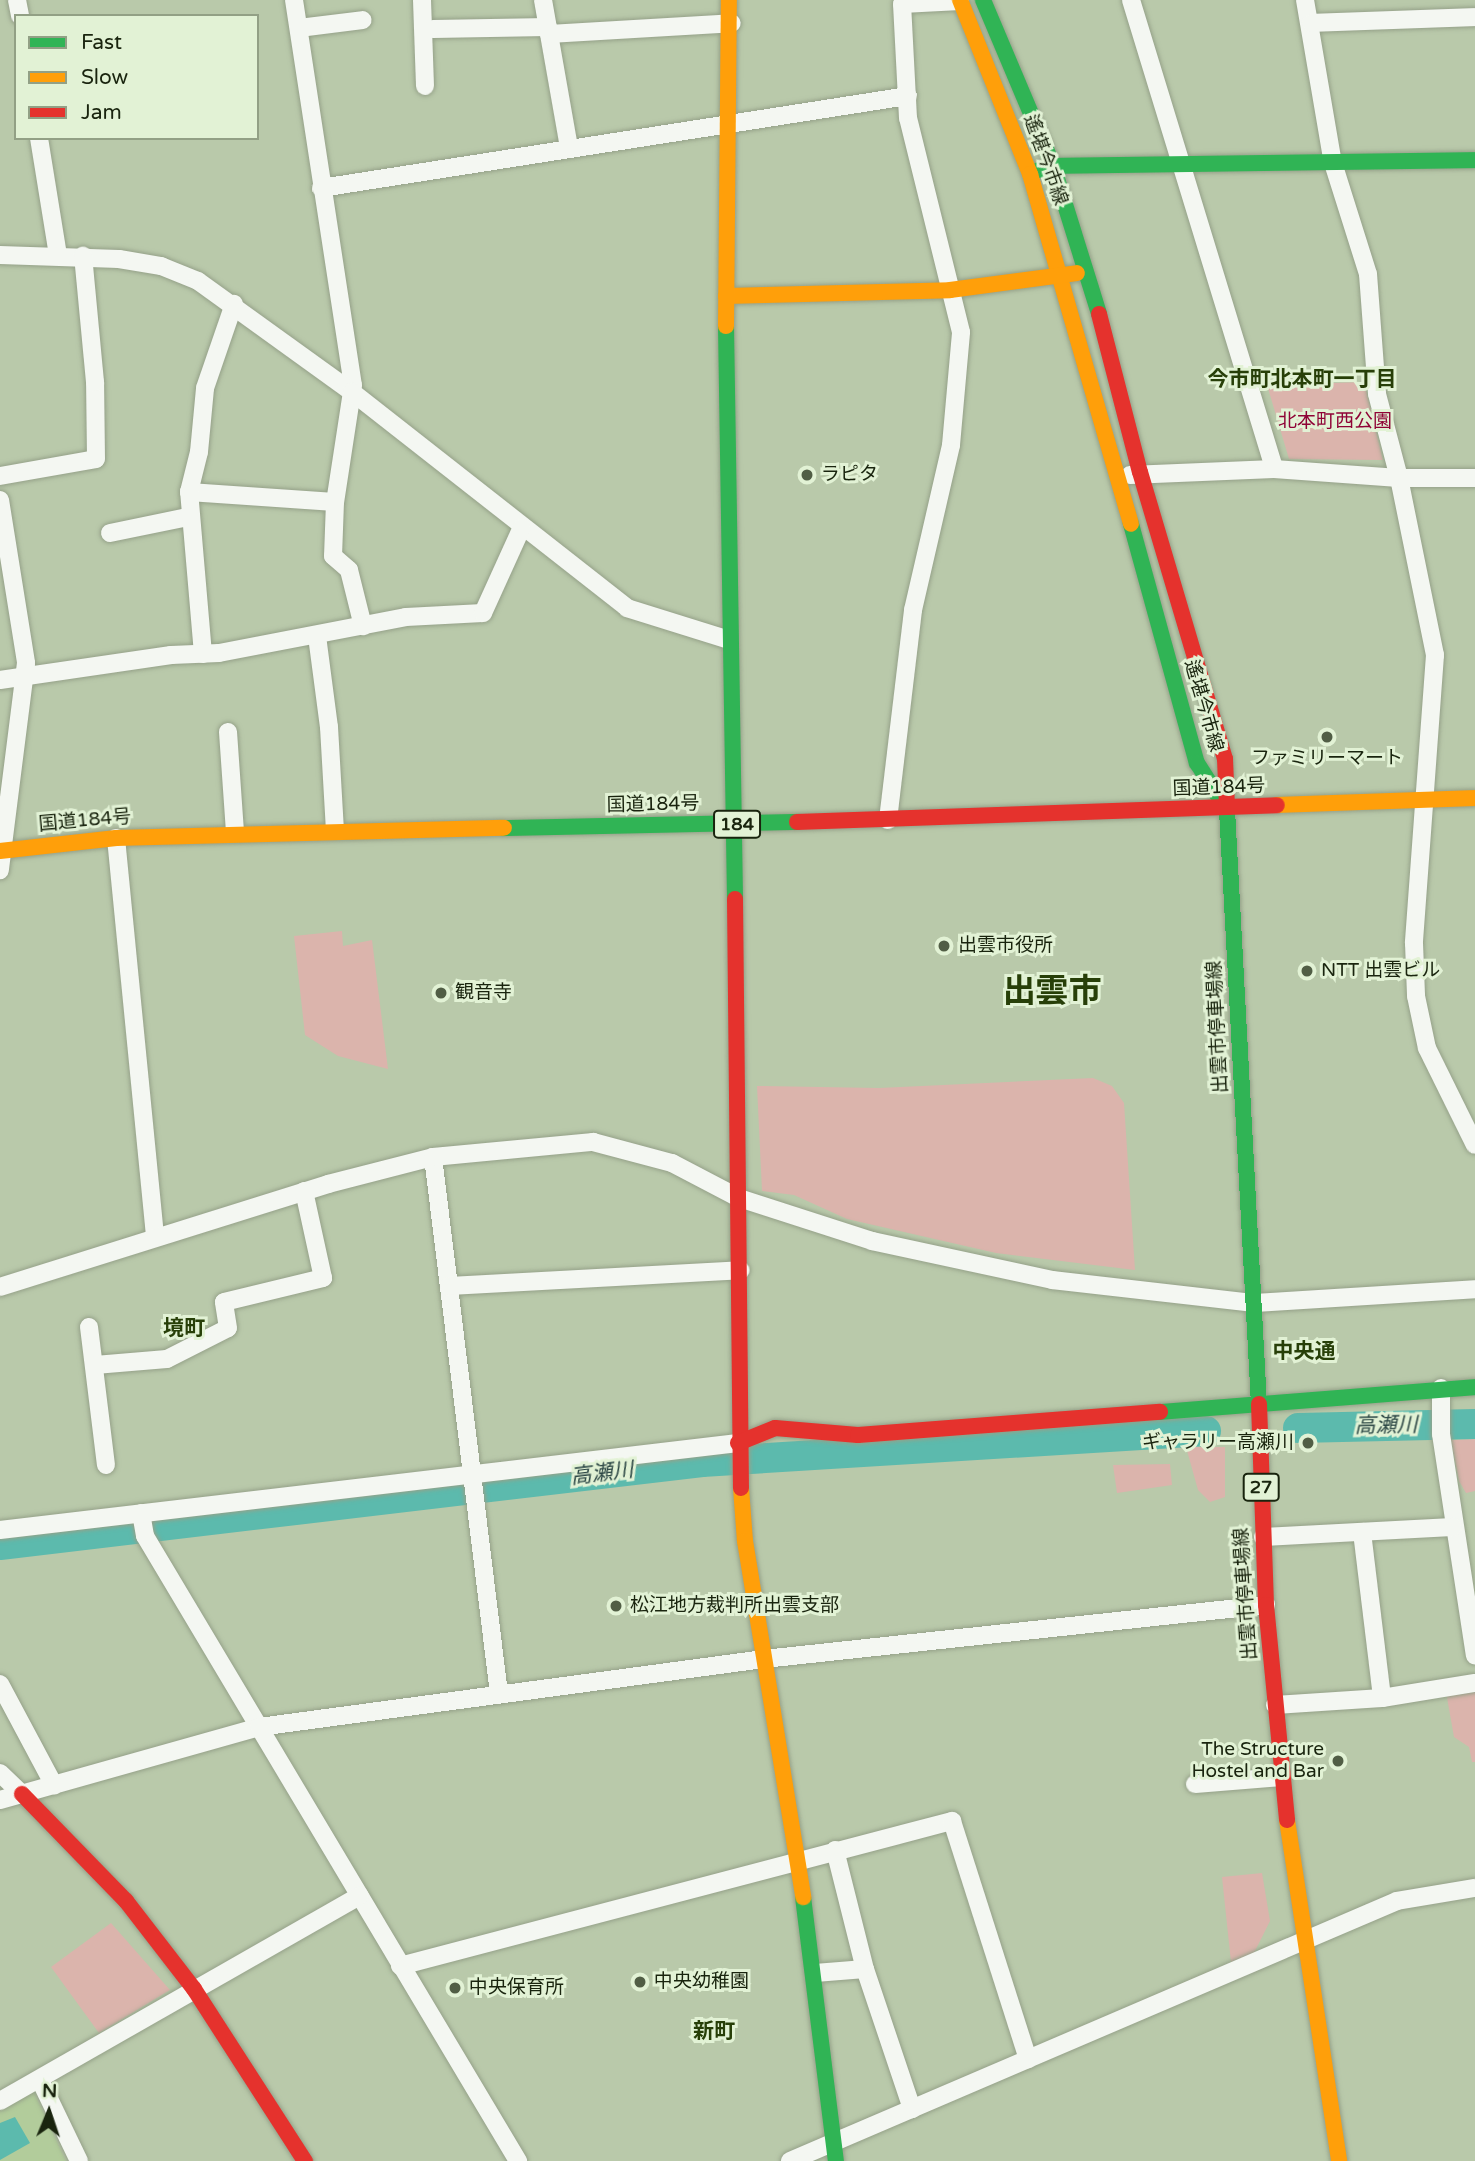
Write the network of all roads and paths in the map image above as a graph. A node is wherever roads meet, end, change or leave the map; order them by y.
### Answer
1 (294, 0) edge
2 (422, 0) edge
3 (543, 0) edge
4 (729, 0) edge
5 (983, 0) edge
6 (1131, 0) edge
7 (1306, 0) edge
8 (960, 1) edge
9 (1475, 17) edge
10 (363, 20) dead end
11 (733, 23) junction
12 (1311, 23) junction
13 (299, 28) junction
14 (433, 29) dead end
15 (548, 30) junction
16 (425, 86) dead end
17 (908, 96) junction
18 (729, 121) junction
19 (39, 140) edge
20 (569, 147) junction
21 (1475, 160) edge
22 (1180, 163) junction
23 (1333, 163) junction
24 (1054, 166) junction
25 (1030, 174) junction
26 (321, 188) junction
27 (0, 254) edge
28 (58, 255) junction
29 (83, 256) junction
30 (1088, 271) junction
31 (1062, 275) junction
32 (950, 290) junction
33 (726, 296) junction
34 (234, 304) junction
35 (352, 392) junction
36 (1274, 469) junction
37 (1140, 472) junction
38 (0, 475) edge
39 (1399, 478) junction
40 (1475, 478) edge
41 (1117, 479) junction
42 (189, 492) junction
43 (0, 499) edge
44 (335, 502) junction
45 (188, 517) junction
46 (522, 527) junction
47 (110, 533) dead end
48 (363, 626) junction
49 (317, 636) junction
50 (729, 640) junction
51 (203, 654) junction
52 (25, 676) junction
53 (0, 680) edge
54 (228, 732) dead end
55 (1475, 798) edge
56 (1426, 800) junction
57 (1227, 810) junction
58 (888, 820) junction
59 (733, 824) junction
60 (335, 831) junction
61 (235, 833) junction
62 (116, 838) junction
63 (1, 851) edge
64 (0, 870) edge
65 (1475, 1145) edge
66 (433, 1157) junction
67 (304, 1191) junction
68 (739, 1198) junction
69 (155, 1236) junction
70 (741, 1270) junction
71 (449, 1286) junction
72 (0, 1287) edge
73 (1475, 1289) edge
74 (1255, 1303) junction
75 (89, 1327) dead end
76 (94, 1365) junction
77 (1475, 1387) edge
78 (1441, 1388) junction
79 (1257, 1401) junction
80 (738, 1443) junction
81 (106, 1465) dead end
82 (469, 1471) junction
83 (141, 1513) junction
84 (1454, 1527) junction
85 (0, 1530) edge
86 (1362, 1532) junction
87 (1263, 1537) junction
88 (1266, 1605) junction
89 (1475, 1655) edge
90 (764, 1659) junction
91 (1475, 1683) edge
92 (0, 1684) edge
93 (499, 1694) junction
94 (1382, 1698) junction
95 (1275, 1704) junction
96 (259, 1727) junction
97 (0, 1773) edge
98 (1282, 1777) junction
99 (1195, 1784) dead end
100 (54, 1785) junction
101 (22, 1794) junction
102 (0, 1800) edge
103 (835, 1850) junction
104 (796, 1860) junction
105 (1475, 1888) edge
106 (360, 1896) junction
107 (1303, 1944) junction
108 (400, 1966) junction
109 (865, 1969) junction
110 (815, 1973) junction
111 (194, 1989) junction
112 (1028, 2059) junction
113 (40, 2080) junction
114 (0, 2101) edge
115 (912, 2109) junction
116 (834, 2152) edge
117 (79, 2161) edge
118 (305, 2161) edge
119 (518, 2161) edge
120 (790, 2161) edge
121 (1339, 2161) edge

1 - 13 street
2 - 16 street
3 - 15 street
4 - 11 main road
5 - 24 main road, 遙堪今市線
6 - 22 street
7 - 12 street
8 - 17 street
8 - 25 main road, 遙堪今市線
9 - 12 street
10 - 13 street
11 - 15 street
11 - 18 main road
12 - 23 street
13 - 26 street
14 - 15 street
15 - 20 street
17 - 18 street
17 - 32 street
18 - 20 street
18 - 33 main road
19 - 28 street
20 - 26 street
21 - 23 main road
22 - 23 main road
22 - 24 main road
22 - 36 street
23 - 39 street
24 - 25 main road
24 - 30 main road, 遙堪今市線
25 - 31 main road, 遙堪今市線
26 - 35 street
27 - 28 street
28 - 29 street
29 - 34 street
29 - 38 street
30 - 31 main road
30 - 37 main road, 遙堪今市線
31 - 32 main road
31 - 41 main road, 遙堪今市線
32 - 33 main road
32 - 58 street
33 - 50 main road
34 - 35 street
34 - 42 street
35 - 44 street
35 - 46 street
36 - 37 street
36 - 39 street
37 - 41 street
37 - 57 main road, 遙堪今市線
39 - 40 street
39 - 56 street
41 - 57 main road, 遙堪今市線
42 - 44 street
42 - 45 street
43 - 52 street
44 - 48 street
45 - 47 street
45 - 51 street
46 - 48 street
46 - 50 street
48 - 49 street
49 - 51 street
49 - 60 street
50 - 59 main road
51 - 52 street
52 - 53 street
52 - 63 street
54 - 61 street
55 - 56 main road, 国道184号 / 184
56 - 57 main road, 国道184号 / 184
56 - 65 street
57 - 58 main road, 国道184号 / 184
57 - 74 main road, 出雲市停車場線 / 27
58 - 59 main road, 国道184号 / 184
59 - 60 main road, 国道184号 / 184
59 - 68 main road
60 - 61 main road, 国道184号 / 184
61 - 62 main road, 国道184号 / 184
62 - 63 main road, 国道184号 / 184
62 - 69 street
63 - 64 street
66 - 67 street
66 - 68 street
66 - 71 street
67 - 69 street
67 - 76 street
68 - 70 main road
68 - 74 street
69 - 72 street
70 - 71 street
70 - 80 main road
71 - 82 street
73 - 74 street
74 - 79 main road, 出雲市停車場線 / 27
75 - 76 street
76 - 81 street
77 - 78 main road
78 - 79 main road
78 - 84 street
79 - 80 main road
79 - 87 main road, 出雲市停車場線 / 27
80 - 82 street
80 - 90 main road
82 - 83 street
82 - 93 street
83 - 85 street
83 - 96 street
84 - 86 street
84 - 89 street
86 - 87 street
86 - 94 street
87 - 88 main road, 出雲市停車場線 / 27
88 - 90 street
88 - 95 main road, 出雲市停車場線 / 27
90 - 93 street
90 - 104 main road
91 - 94 street
92 - 100 street
93 - 96 street
94 - 95 street
95 - 98 main road, 出雲市停車場線 / 27
96 - 100 street
96 - 106 street
97 - 101 street
98 - 99 street
98 - 107 main road, 出雲市停車場線 / 27
100 - 101 street
101 - 102 street
101 - 111 main road
103 - 104 street
103 - 109 street
103 - 112 street
104 - 108 street
104 - 110 main road
105 - 107 street
106 - 108 street
106 - 111 street
107 - 112 street
107 - 121 main road, 出雲市停車場線 / 27
108 - 119 street
109 - 110 street
109 - 115 street
110 - 116 main road
111 - 113 street
111 - 118 main road
112 - 115 street
113 - 114 street
113 - 117 street
115 - 116 street
116 - 120 street

